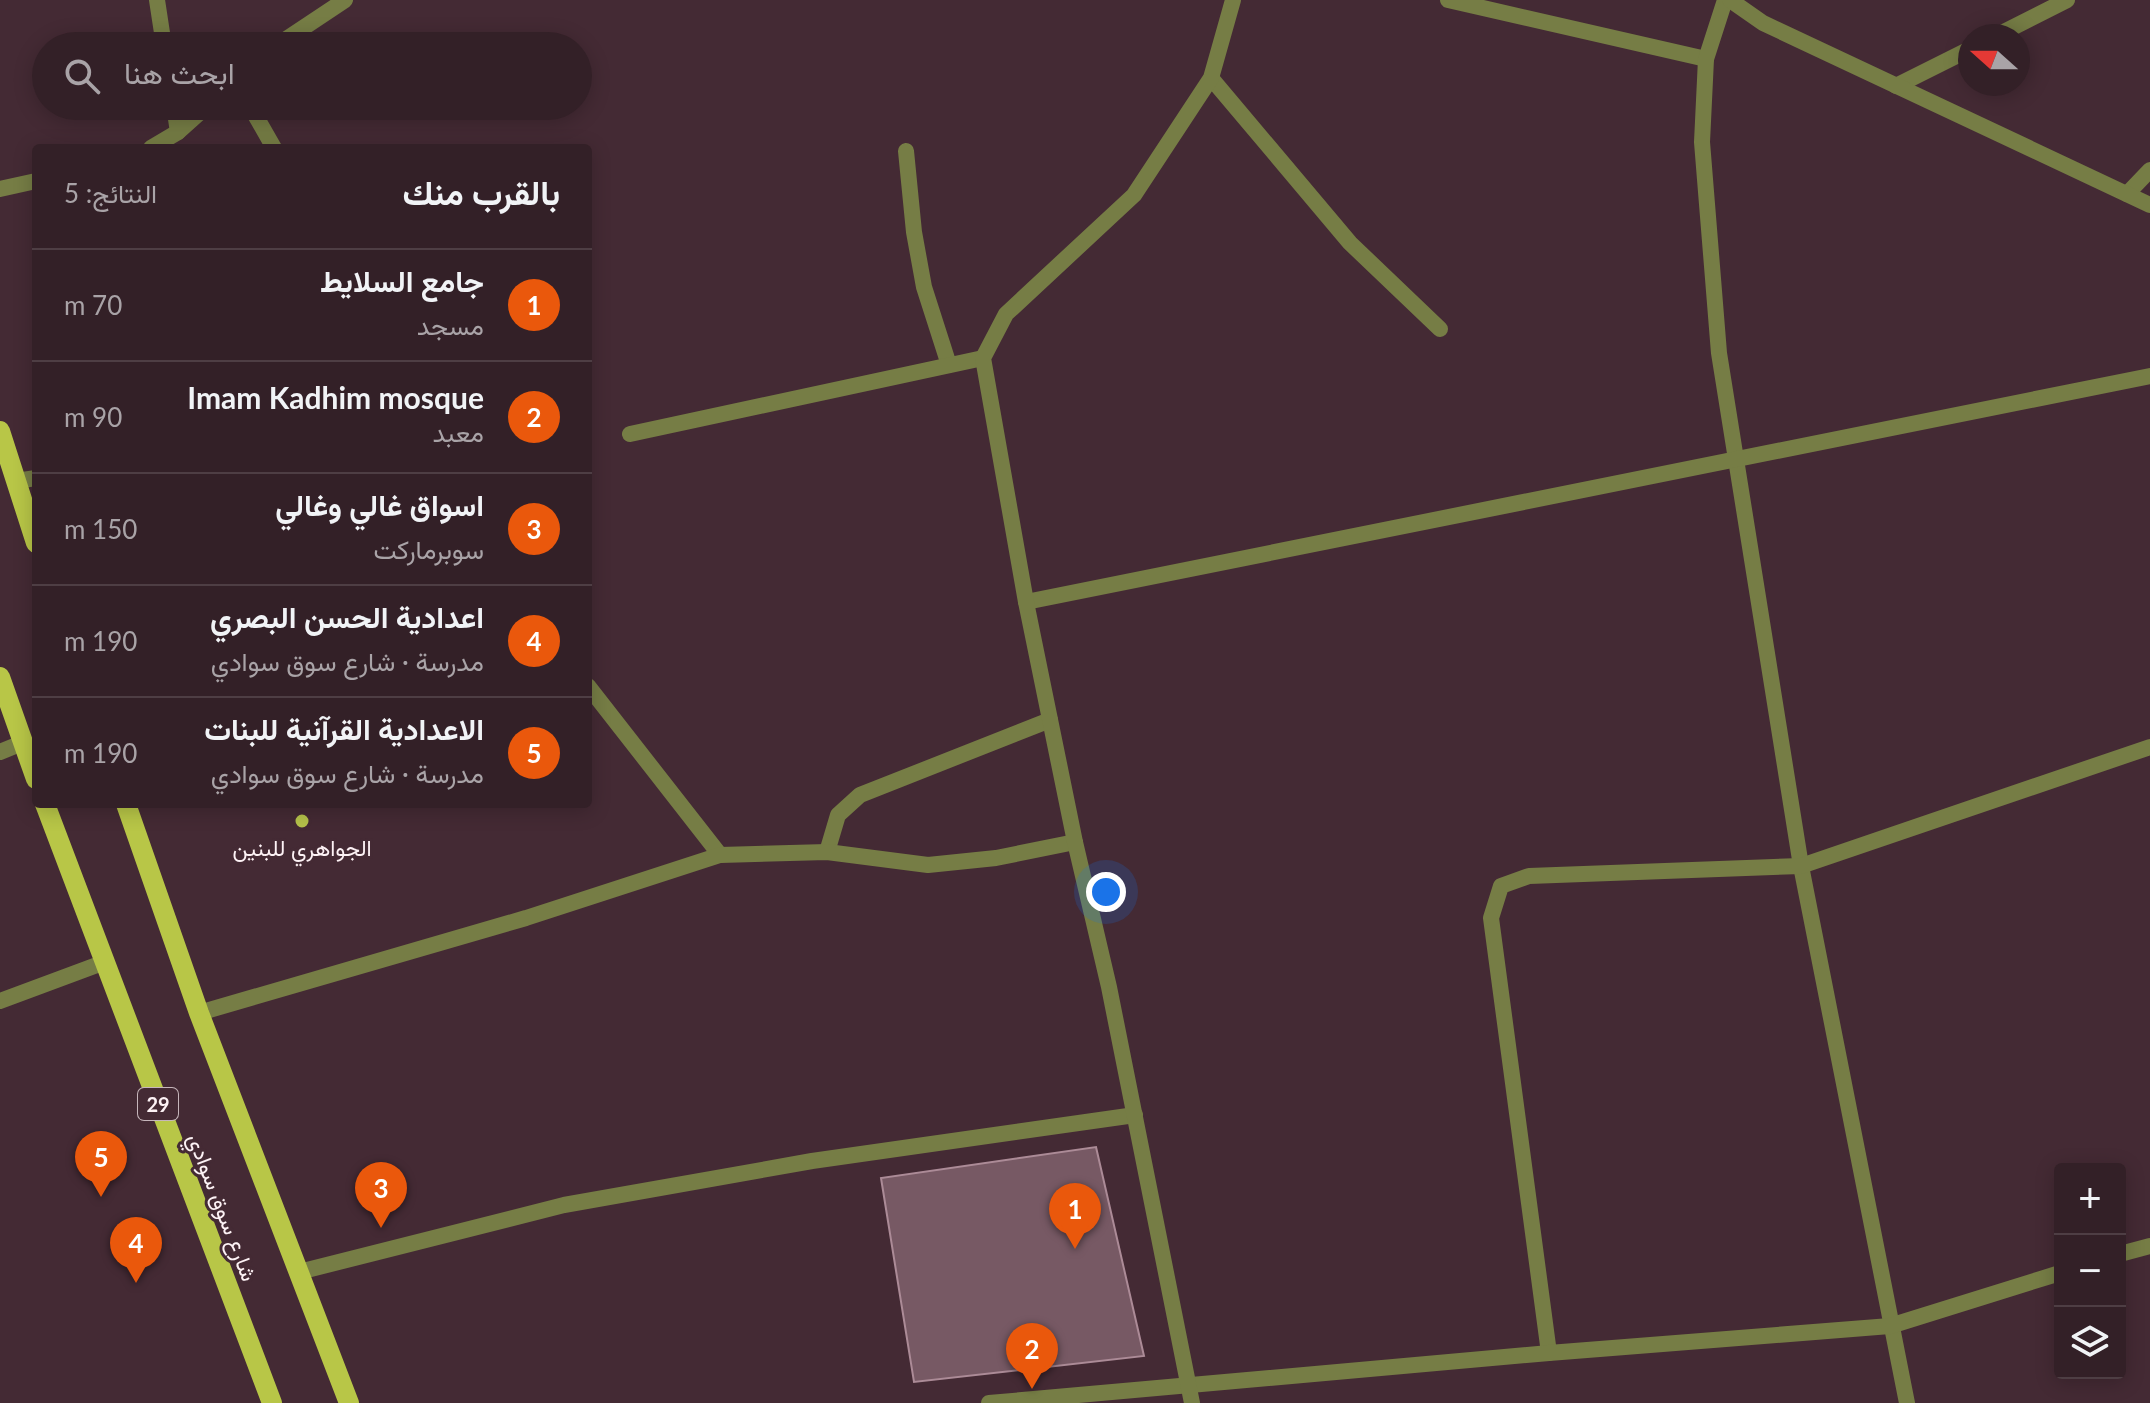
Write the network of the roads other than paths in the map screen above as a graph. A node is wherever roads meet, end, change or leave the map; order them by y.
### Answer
1 (157, 0) edge
2 (345, 0) edge
3 (1233, 0) edge
4 (1448, 0) edge
5 (1727, 0) edge
6 (2067, 0) edge
7 (2020, 24) edge
8 (162, 32) edge
9 (297, 32) edge
10 (1958, 55) edge
11 (1706, 59) junction
12 (1211, 78) junction
13 (1896, 86) junction
14 (176, 120) edge
15 (191, 120) edge
16 (258, 120) edge
17 (178, 132) junction
18 (158, 144) edge
19 (272, 144) edge
20 (906, 151) dead end
21 (2150, 170) edge
22 (32, 182) edge
23 (0, 189) edge
24 (2127, 194) junction
25 (2150, 205) edge
26 (1440, 329) dead end
27 (983, 358) junction
28 (949, 365) junction
29 (2150, 376) edge
30 (0, 431) edge
31 (630, 434) dead end
32 (1736, 459) junction
33 (26, 479) edge
34 (32, 517) edge
35 (1026, 602) junction
36 (0, 677) edge
37 (592, 691) edge
38 (1050, 720) junction
39 (22, 743) junction
40 (2150, 747) edge
41 (0, 752) edge
42 (32, 769) edge
43 (47, 808) edge
44 (127, 808) edge
45 (1075, 842) junction
46 (827, 852) junction
47 (720, 855) junction
48 (1801, 866) junction
49 (105, 962) junction
50 (0, 1001) edge
51 (199, 1013) junction
52 (1135, 1115) junction
53 (2150, 1246) edge
54 (2126, 1252) edge
55 (299, 1272) junction
56 (2054, 1275) edge
57 (1890, 1326) junction
58 (1549, 1353) junction
59 (1188, 1385) junction
60 (272, 1403) edge
61 (349, 1403) edge
62 (989, 1403) edge
63 (1192, 1403) edge
64 (1907, 1403) edge

1 - 8 street
2 - 9 street
3 - 12 street
4 - 11 street
5 - 11 street
5 - 13 street
6 - 7 street
10 - 13 street
11 - 32 street
12 - 26 street
12 - 27 street
13 - 24 street
14 - 17 street
15 - 17 street
16 - 19 street
17 - 18 street
20 - 28 street
21 - 24 street
22 - 23 street
24 - 25 street
27 - 28 street
27 - 35 street
28 - 31 street
29 - 32 street
30 - 33 main road
32 - 35 street
32 - 48 street
33 - 34 main road
35 - 38 street
36 - 39 main road
37 - 47 street
38 - 45 street
38 - 46 street
39 - 41 street
39 - 42 main road
40 - 48 street
43 - 49 main road, شارع سوق سوادي / 29
44 - 51 main road
45 - 46 street
45 - 52 street
46 - 47 street
47 - 51 street
48 - 57 street
48 - 58 street
49 - 50 street
49 - 60 main road, شارع سوق سوادي / 29
51 - 55 main road
52 - 55 street
52 - 59 street
53 - 54 street
55 - 61 main road
56 - 57 street
57 - 58 street
57 - 64 street
58 - 59 street
59 - 62 street
59 - 63 street

